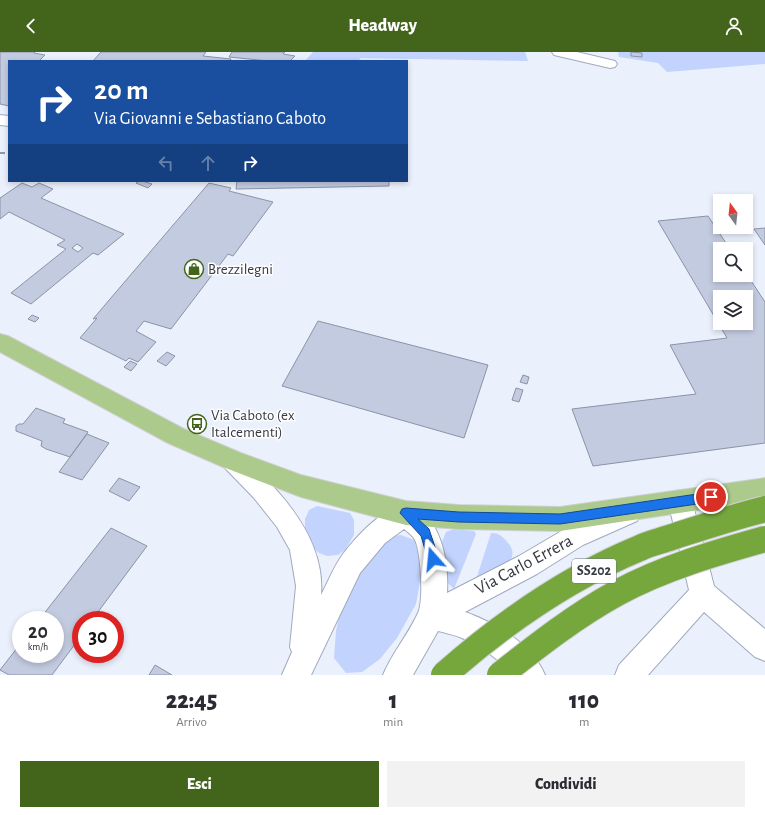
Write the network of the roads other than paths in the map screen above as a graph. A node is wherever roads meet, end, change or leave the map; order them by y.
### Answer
1 (559, 52) edge
2 (610, 64) dead end
3 (0, 342) edge
4 (232, 460) junction
5 (765, 489) edge
6 (680, 501) junction
7 (640, 508) junction
8 (765, 509) edge
9 (406, 513) junction
10 (765, 539) edge
11 (703, 594) junction
12 (432, 615) junction
13 (765, 648) edge
14 (299, 667) edge
15 (397, 675) edge
16 (444, 675) edge
17 (500, 675) edge
18 (531, 675) edge
19 (629, 675) edge

1 - 2 street
3 - 4 main road
4 - 9 main road
4 - 14 street
5 - 6 main road
6 - 7 main road
6 - 11 street
7 - 9 main road
7 - 12 street, Via Carlo Errera
8 - 16 highway, SS202, bridge
9 - 12 street
9 - 14 street
10 - 17 highway, SS202, bridge
11 - 13 street
11 - 19 street
12 - 15 street
12 - 18 street

